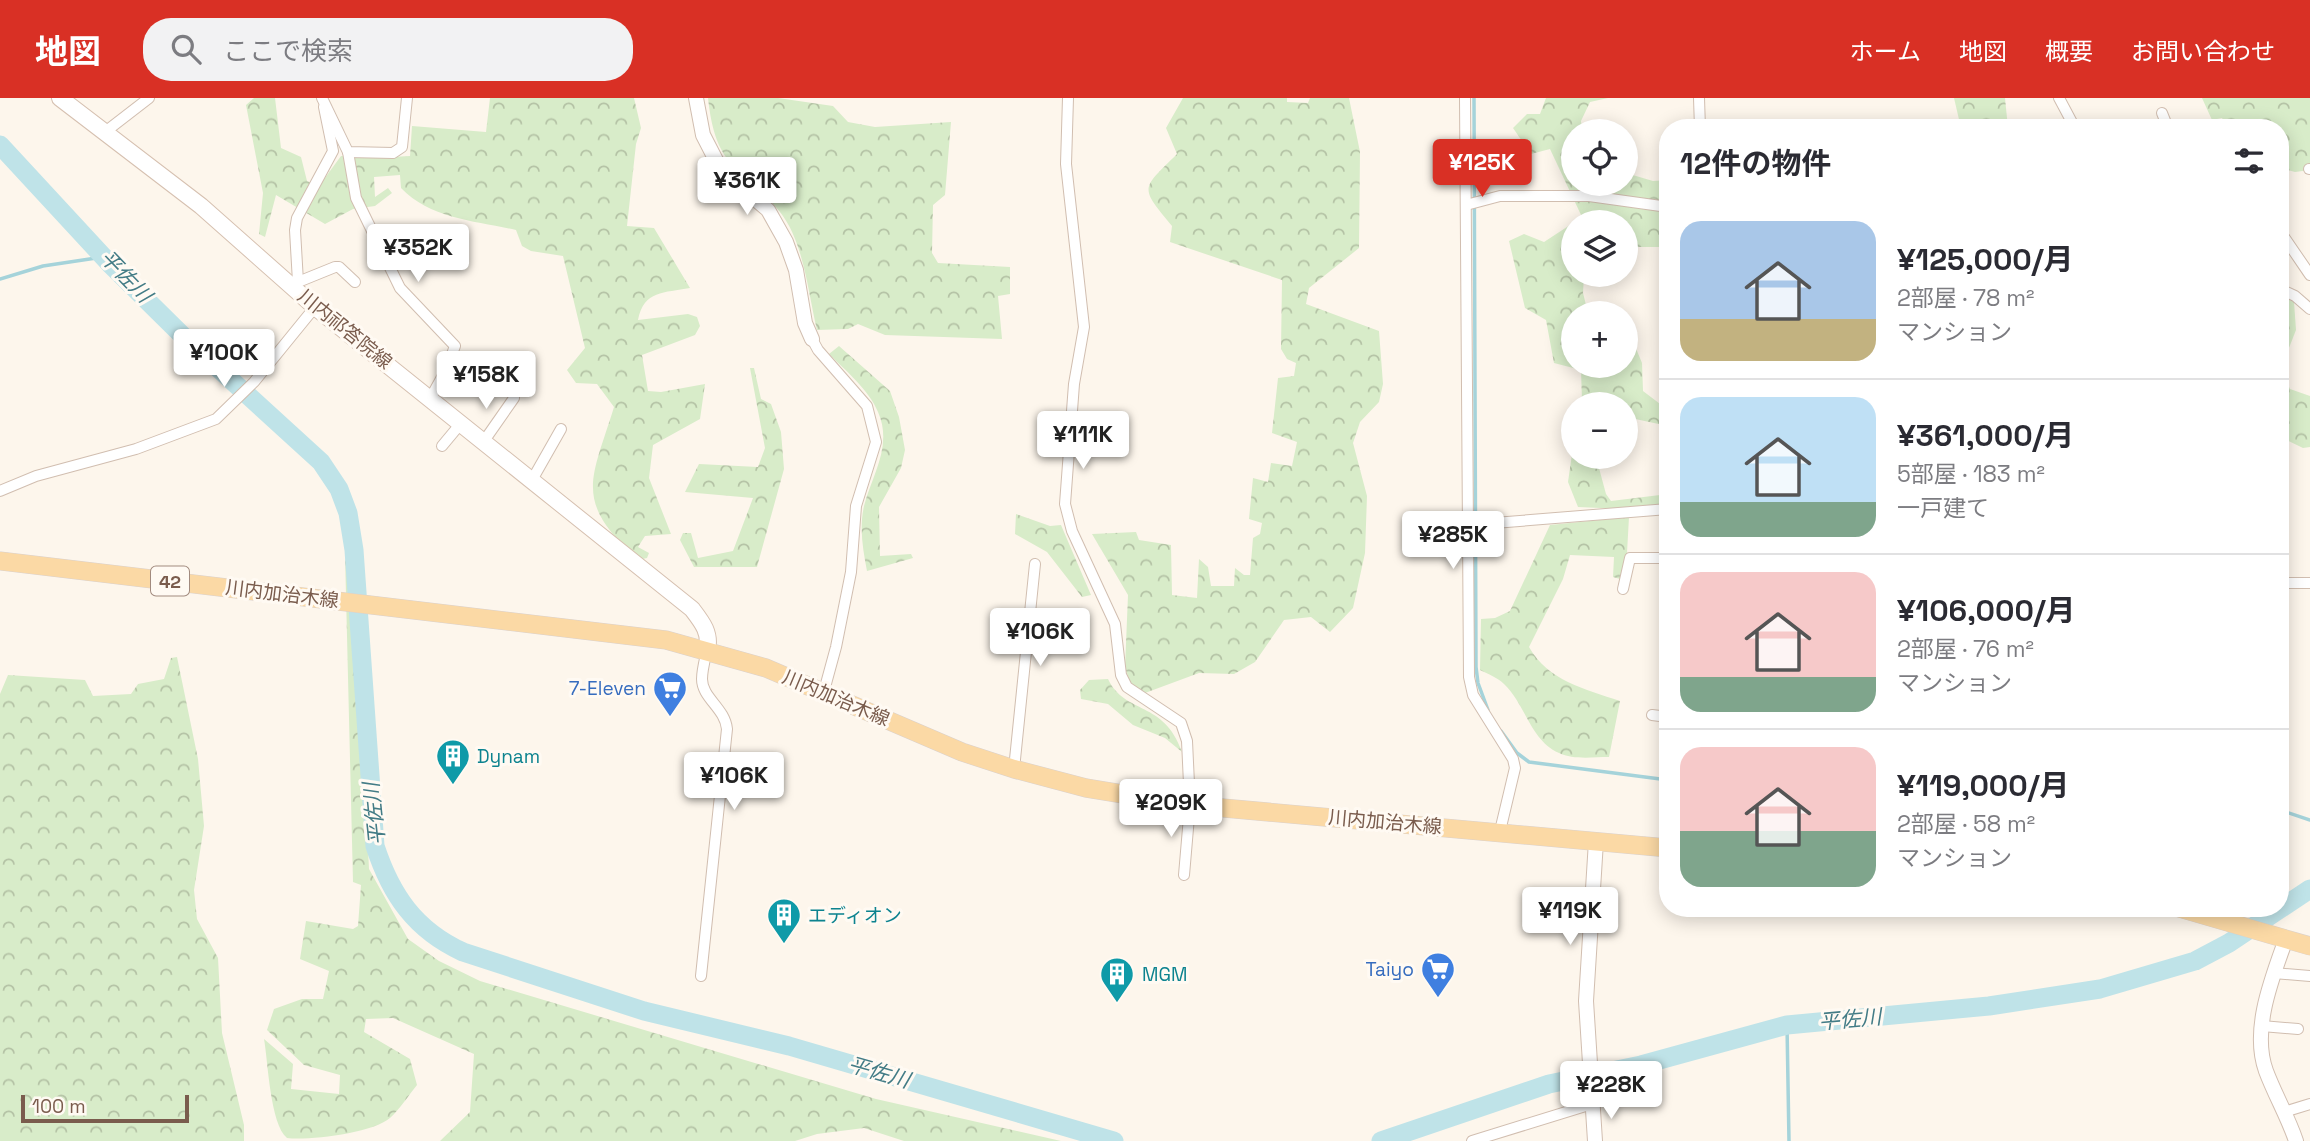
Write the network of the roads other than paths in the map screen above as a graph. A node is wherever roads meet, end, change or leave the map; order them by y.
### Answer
1 (60, 98) edge
2 (149, 98) edge
3 (407, 98) edge
4 (696, 98) edge
5 (1068, 98) edge
6 (1465, 98) edge
7 (1699, 98) edge
8 (2059, 98) edge
9 (323, 102) edge
10 (2162, 113) dead end
11 (1700, 119) edge
12 (2068, 119) edge
13 (2164, 119) edge
14 (105, 132) junction
15 (348, 152) junction
16 (1470, 204) junction
17 (1659, 206) edge
18 (2289, 244) edge
19 (2310, 275) edge
20 (355, 282) dead end
21 (296, 285) junction
22 (2289, 293) edge
23 (315, 307) junction
24 (2310, 309) edge
25 (812, 339) joint
26 (431, 397) junction
27 (514, 398) dead end
28 (462, 422) junction
29 (561, 429) dead end
30 (484, 441) junction
31 (442, 446) dead end
32 (533, 480) junction
33 (0, 491) edge
34 (1659, 510) edge
35 (1473, 524) junction
36 (1659, 558) edge
37 (0, 561) edge
38 (1035, 564) dead end
39 (2289, 583) edge
40 (2310, 583) edge
41 (1623, 589) dead end
42 (707, 650) junction
43 (824, 691) junction
44 (1652, 715) dead end
45 (1659, 716) edge
46 (1014, 769) junction
47 (1190, 805) junction
48 (1500, 831) junction
49 (1596, 841) junction
50 (1659, 847) edge
51 (1184, 875) dead end
52 (2216, 917) edge
53 (2281, 938) junction
54 (2310, 946) edge
55 (2274, 973) junction
56 (701, 976) dead end
57 (2310, 976) edge
58 (2262, 1026) junction
59 (2298, 1029) dead end
60 (1592, 1101) junction
61 (2310, 1104) edge
62 (2310, 1111) edge
63 (2286, 1116) junction
64 (1472, 1141) edge
65 (1595, 1141) edge
66 (2296, 1141) edge

1 - 14 main road, 川内祁答院線
2 - 14 street
3 - 15 street
4 - 25 street
5 - 47 street
6 - 16 street
7 - 11 street
8 - 12 street
9 - 15 street
9 - 21 street
10 - 13 street
14 - 21 main road, 川内祁答院線
15 - 26 street
16 - 17 street
16 - 35 street
18 - 19 street
20 - 21 street
21 - 23 main road, 川内祁答院線
22 - 24 street
23 - 26 main road, 川内祁答院線
23 - 33 street
25 - 43 street
26 - 28 main road, 川内祁答院線
27 - 30 street
28 - 30 main road, 川内祁答院線
28 - 31 street
29 - 32 street
30 - 32 main road, 川内祁答院線
32 - 42 main road, 川内祁答院線
34 - 35 street
35 - 48 street
36 - 41 street
37 - 42 main road, 川内加治木線 / 42
38 - 46 street
39 - 40 street
42 - 43 main road, 川内加治木線 / 42
42 - 56 street
43 - 46 main road, 川内加治木線 / 42
44 - 45 street
46 - 47 main road, 川内加治木線 / 42
47 - 48 main road, 川内加治木線 / 42
47 - 51 street
48 - 49 main road, 川内加治木線 / 42
49 - 50 main road, 川内加治木線 / 42
49 - 60 street
52 - 53 main road
53 - 54 main road
53 - 55 street
55 - 57 street
55 - 58 street
58 - 59 street
58 - 63 street
60 - 64 street
60 - 65 street
61 - 63 street
62 - 63 street
63 - 66 street

